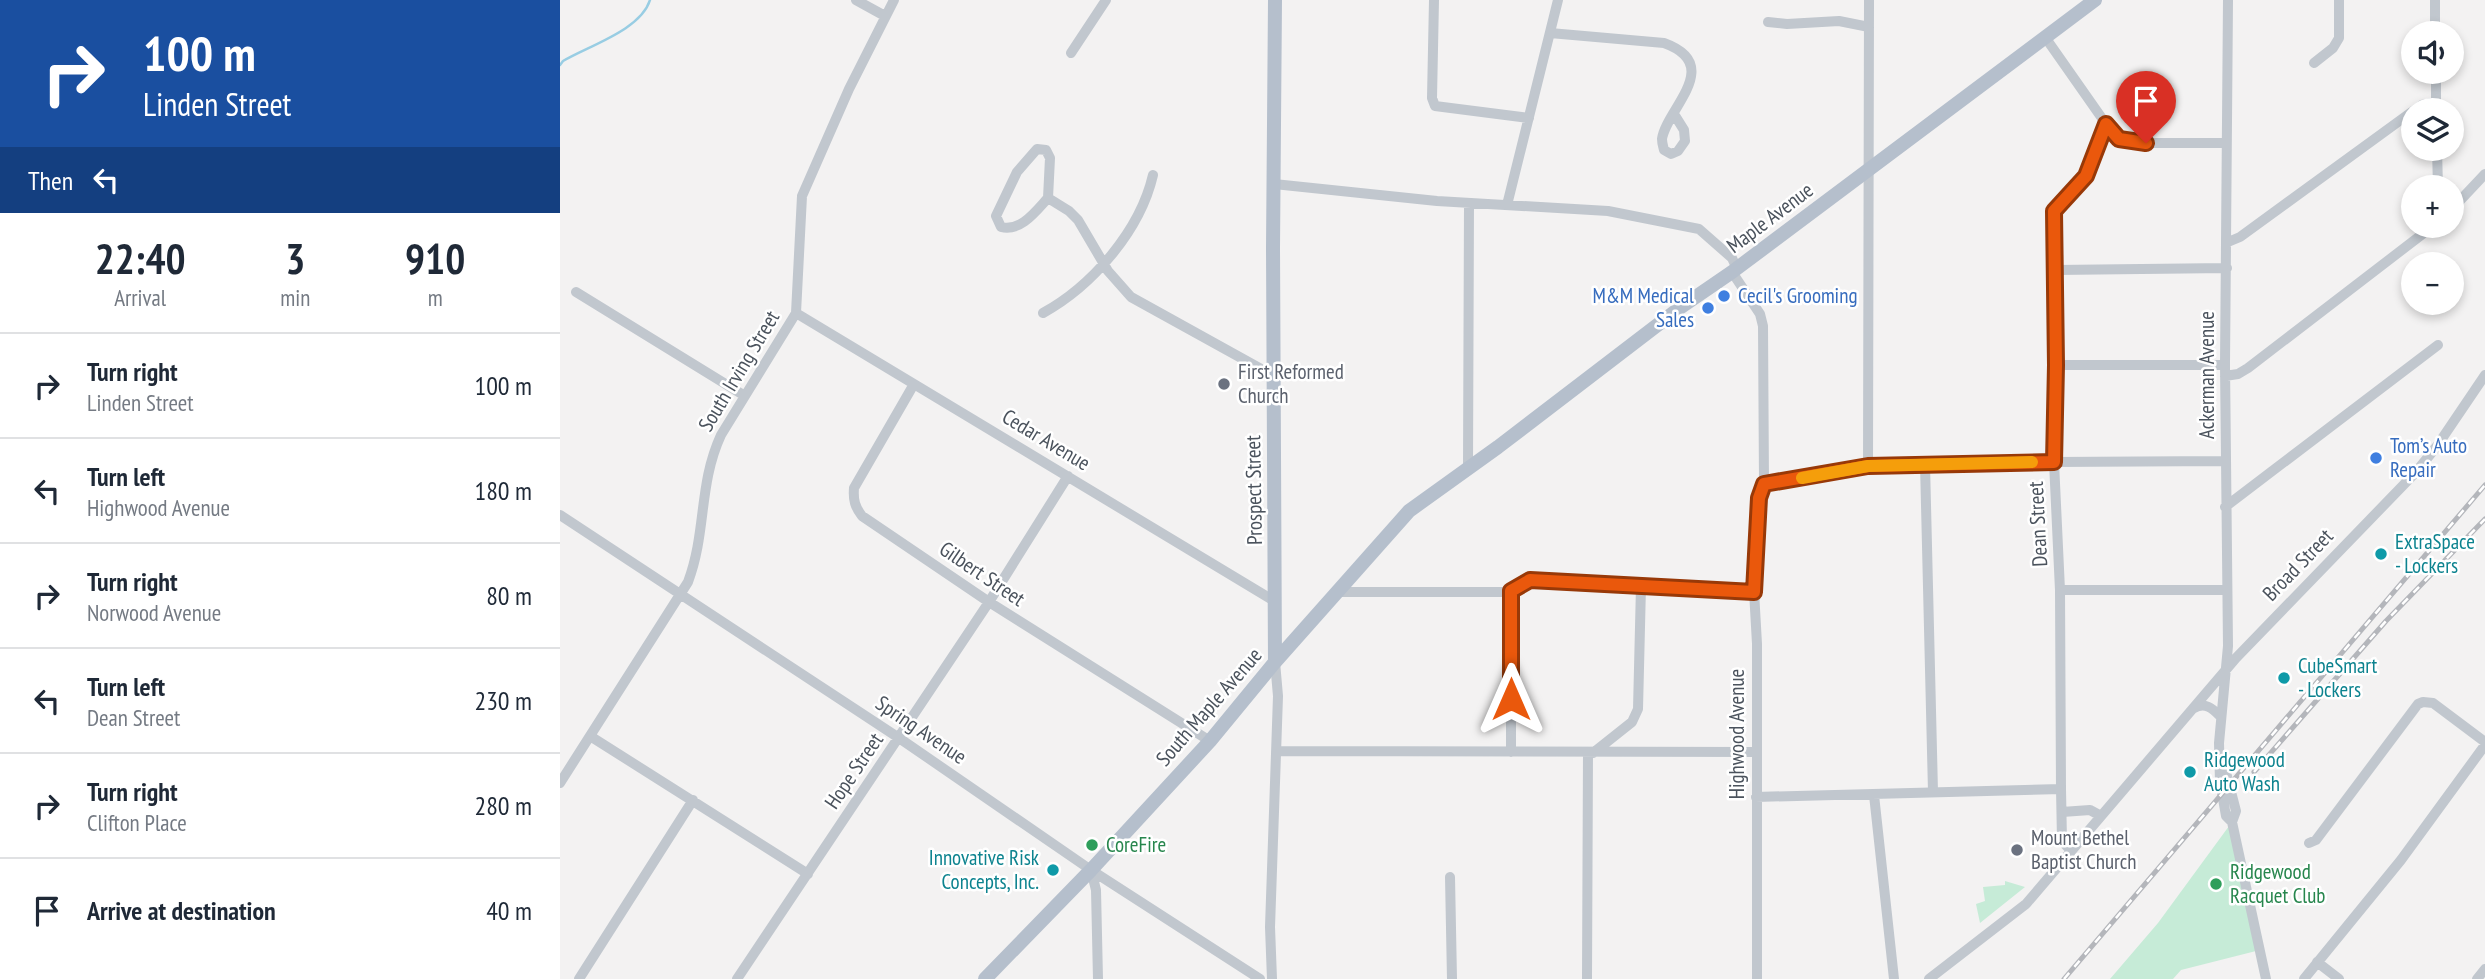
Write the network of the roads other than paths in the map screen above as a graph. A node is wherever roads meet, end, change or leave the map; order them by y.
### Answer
1 (856, 0) edge
2 (894, 0) edge
3 (1106, 0) edge
4 (1275, 0) edge
5 (1434, 0) edge
6 (1558, 0) edge
7 (1869, 0) edge
8 (2095, 0) edge
9 (2228, 0) edge
10 (2339, 0) edge
11 (2435, 0) edge
12 (886, 16) junction
13 (2435, 21) edge
14 (1768, 22) dead end
15 (1869, 27) junction
16 (1550, 33) junction
17 (2045, 37) junction
18 (1071, 53) dead end
19 (2314, 63) dead end
20 (1674, 114) dead end
21 (1529, 118) junction
22 (2401, 120) edge
23 (2106, 124) junction
24 (2226, 143) junction
25 (1869, 171) junction
26 (2485, 174) edge
27 (1153, 175) dead end
28 (1274, 184) junction
29 (2464, 196) edge
30 (1048, 198) junction
31 (1469, 203) junction
32 (1507, 205) junction
33 (2417, 238) edge
34 (2228, 242) junction
35 (1104, 266) junction
36 (2227, 268) junction
37 (2056, 270) junction
38 (1735, 271) junction
39 (576, 292) dead end
40 (796, 313) junction
41 (1043, 313) dead end
42 (2438, 345) dead end
43 (2056, 365) junction
44 (2225, 370) junction
45 (2485, 375) edge
46 (1273, 376) junction
47 (914, 384) junction
48 (745, 396) junction
49 (2225, 461) junction
50 (2054, 462) junction
51 (1925, 464) junction
52 (1868, 466) junction
53 (1468, 467) junction
54 (1068, 476) junction
55 (1763, 487) junction
56 (2225, 507) junction
57 (560, 515) edge
58 (1641, 586) junction
59 (2060, 590) junction
60 (2227, 590) junction
61 (1511, 591) junction
62 (1338, 592) junction
63 (1754, 592) junction
64 (681, 595) junction
65 (989, 602) junction
66 (1276, 602) junction
67 (1275, 662) junction
68 (2226, 669) junction
69 (2194, 708) junction
70 (2220, 716) junction
71 (590, 736) junction
72 (899, 738) junction
73 (1209, 741) junction
74 (2485, 744) edge
75 (1276, 751) junction
76 (1511, 752) junction
77 (1756, 752) junction
78 (1590, 753) junction
79 (560, 783) edge
80 (2061, 789) junction
81 (1933, 792) junction
82 (1874, 795) junction
83 (1756, 797) junction
84 (693, 800) junction
85 (2062, 812) junction
86 (2101, 816) junction
87 (2309, 843) dead end
88 (2071, 851) junction
89 (1091, 870) junction
90 (808, 874) junction
91 (1450, 877) dead end
92 (2317, 962) junction
93 (2485, 969) edge
94 (579, 979) edge
95 (737, 979) edge
96 (985, 979) edge
97 (1098, 979) edge
98 (1260, 979) edge
99 (1272, 979) edge
100 (1452, 979) edge
101 (1587, 979) edge
102 (1757, 979) edge
103 (1894, 979) edge
104 (1929, 979) edge
105 (2266, 979) edge
106 (2304, 979) edge
107 (2339, 979) edge
108 (2477, 979) edge

1 - 12 street
2 - 12 street, South Irving Street
3 - 18 street
4 - 28 main road, Prospect Street
5 - 21 street
6 - 16 street
7 - 15 street
8 - 17 main road, Maple Avenue
9 - 24 street, Ackerman Avenue
10 - 19 street
11 - 13 street
12 - 40 street, South Irving Street
14 - 15 street
15 - 25 street
16 - 20 street
16 - 21 street
17 - 23 street
17 - 25 main road, Maple Avenue
21 - 32 street
22 - 34 street
23 - 24 street
23 - 37 street, Dean Street
24 - 34 street, Ackerman Avenue
25 - 38 main road, Maple Avenue
25 - 52 street
26 - 29 street
27 - 35 street
28 - 31 street, Highwood Avenue
28 - 46 main road, Prospect Street
30 - 30 street
30 - 35 street
31 - 32 street, Highwood Avenue
31 - 53 street
32 - 38 street, Highwood Avenue
33 - 44 street
34 - 36 street, Ackerman Avenue
35 - 41 street
35 - 46 street
36 - 37 street
36 - 44 street, Ackerman Avenue
37 - 43 street, Dean Street
38 - 53 main road, Maple Avenue
38 - 55 street, Highwood Avenue
39 - 48 street
40 - 47 street, Cedar Avenue
40 - 48 street, South Irving Street
42 - 56 street
43 - 44 street
43 - 50 street, Dean Street
44 - 49 street, Ackerman Avenue
45 - 68 street, Broad Street
46 - 66 main road, Prospect Street
47 - 54 street, Cedar Avenue
47 - 65 street, Gilbert Street
48 - 64 street, South Irving Street
49 - 50 street
49 - 56 street, Ackerman Avenue
50 - 51 street
50 - 59 street, Dean Street
51 - 52 street
51 - 81 street
52 - 55 street
53 - 62 main road, South Maple Avenue
54 - 65 street, Hope Street
54 - 66 street, Cedar Avenue
55 - 63 street, Highwood Avenue
56 - 60 street, Ackerman Avenue
57 - 64 street, Spring Avenue
58 - 61 street
58 - 63 street
58 - 78 street
59 - 60 street
59 - 80 street, Dean Street
60 - 68 street, Ackerman Avenue
61 - 62 street
61 - 76 street
62 - 67 main road, South Maple Avenue
63 - 77 street, Highwood Avenue
64 - 71 street, South Irving Street
64 - 72 street, Spring Avenue
65 - 72 street, Hope Street
65 - 73 street, Gilbert Street
66 - 67 main road, Prospect Street
67 - 73 main road, South Maple Avenue
67 - 75 street, Prospect Street
68 - 69 street, Broad Street
68 - 70 street, Ackerman Avenue
69 - 70 street
69 - 86 street, Broad Street
70 - 105 street, Ackerman Avenue
71 - 79 street, South Irving Street
71 - 84 street
72 - 89 street, Spring Avenue
72 - 90 street, Hope Street
73 - 89 main road, South Maple Avenue
74 - 87 street
74 - 92 street
75 - 76 street
75 - 99 street, Prospect Street
76 - 78 street
77 - 78 street
77 - 83 street, Highwood Avenue
78 - 101 street
80 - 81 street
80 - 85 street, Dean Street
81 - 82 street
82 - 83 street
82 - 103 street
83 - 102 street, Highwood Avenue
84 - 90 street
84 - 94 street
85 - 86 street
85 - 88 street, Dean Street
86 - 88 street, Broad Street
88 - 104 street, Broad Street
89 - 96 main road, South Maple Avenue
89 - 97 street
89 - 98 street, Spring Avenue
90 - 95 street, Hope Street
91 - 100 street
92 - 106 street
92 - 107 street
93 - 108 street

